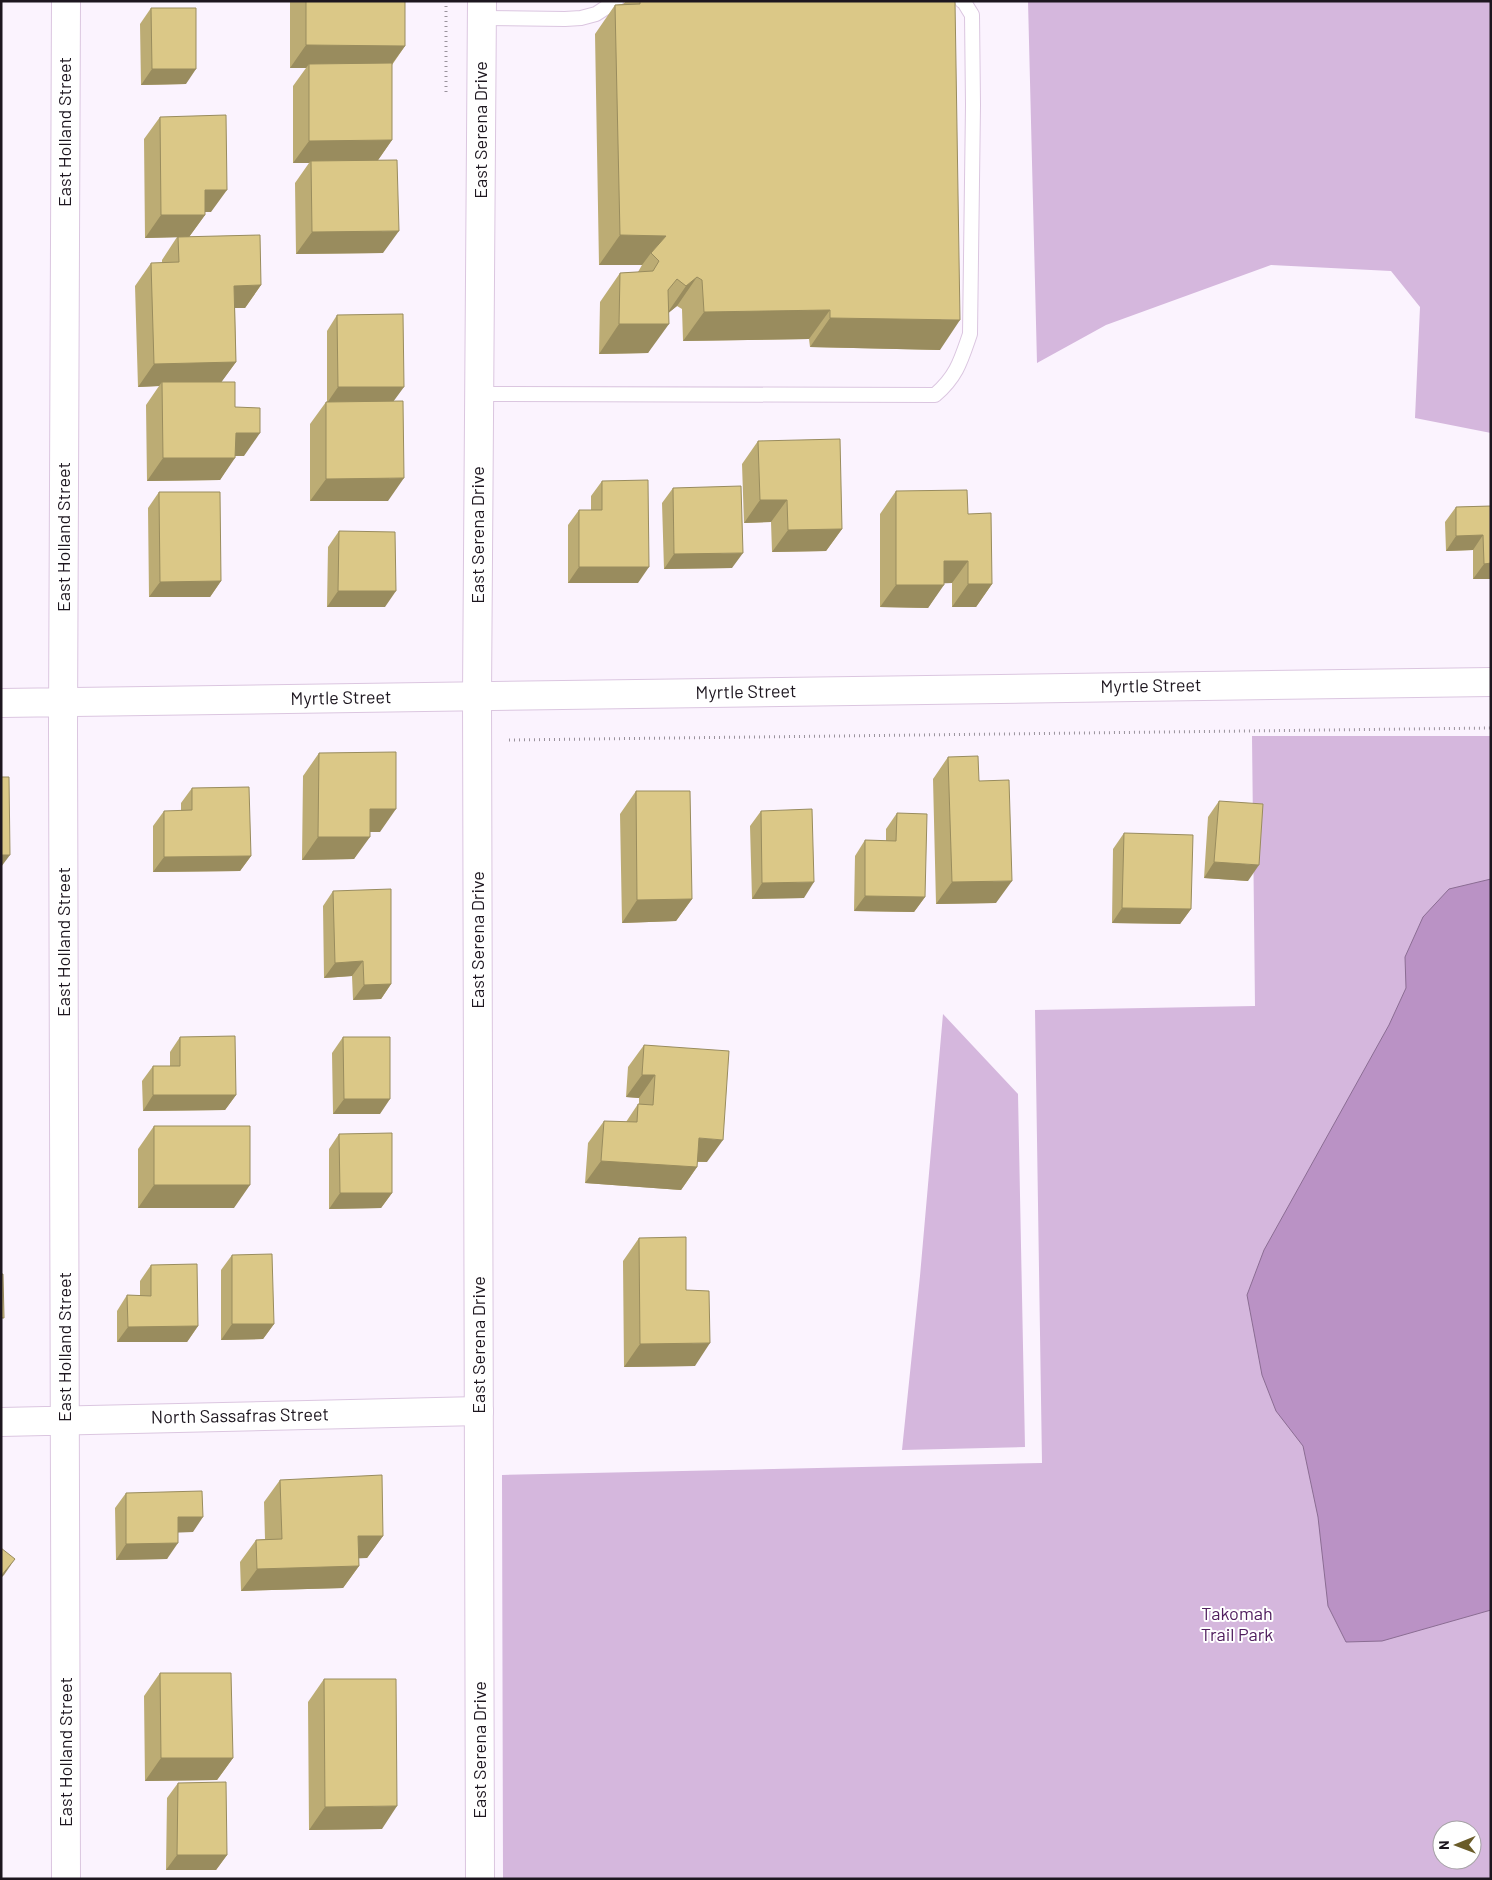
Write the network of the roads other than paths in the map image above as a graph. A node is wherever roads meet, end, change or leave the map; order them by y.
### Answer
1 (616, 1) edge
2 (962, 1) edge
3 (66, 4) edge
4 (482, 10) edge
5 (479, 394) junction
6 (1491, 682) edge
7 (478, 696) junction
8 (64, 701) junction
9 (1, 703) edge
10 (479, 1411) junction
11 (65, 1420) junction
12 (1, 1422) edge
13 (66, 1879) edge
14 (480, 1879) edge

1 - 4 lane
2 - 5 lane
3 - 8 street, East Holland Street
4 - 5 street, East Serena Drive
5 - 7 street, East Serena Drive
6 - 7 street, Myrtle Street
7 - 8 street, Myrtle Street
7 - 10 street, East Serena Drive
8 - 9 street, Myrtle Street
8 - 11 street, East Holland Street
10 - 11 street, North Sassafras Street
10 - 14 street, East Serena Drive
11 - 12 street, North Sassafras Street
11 - 13 street, East Holland Street

